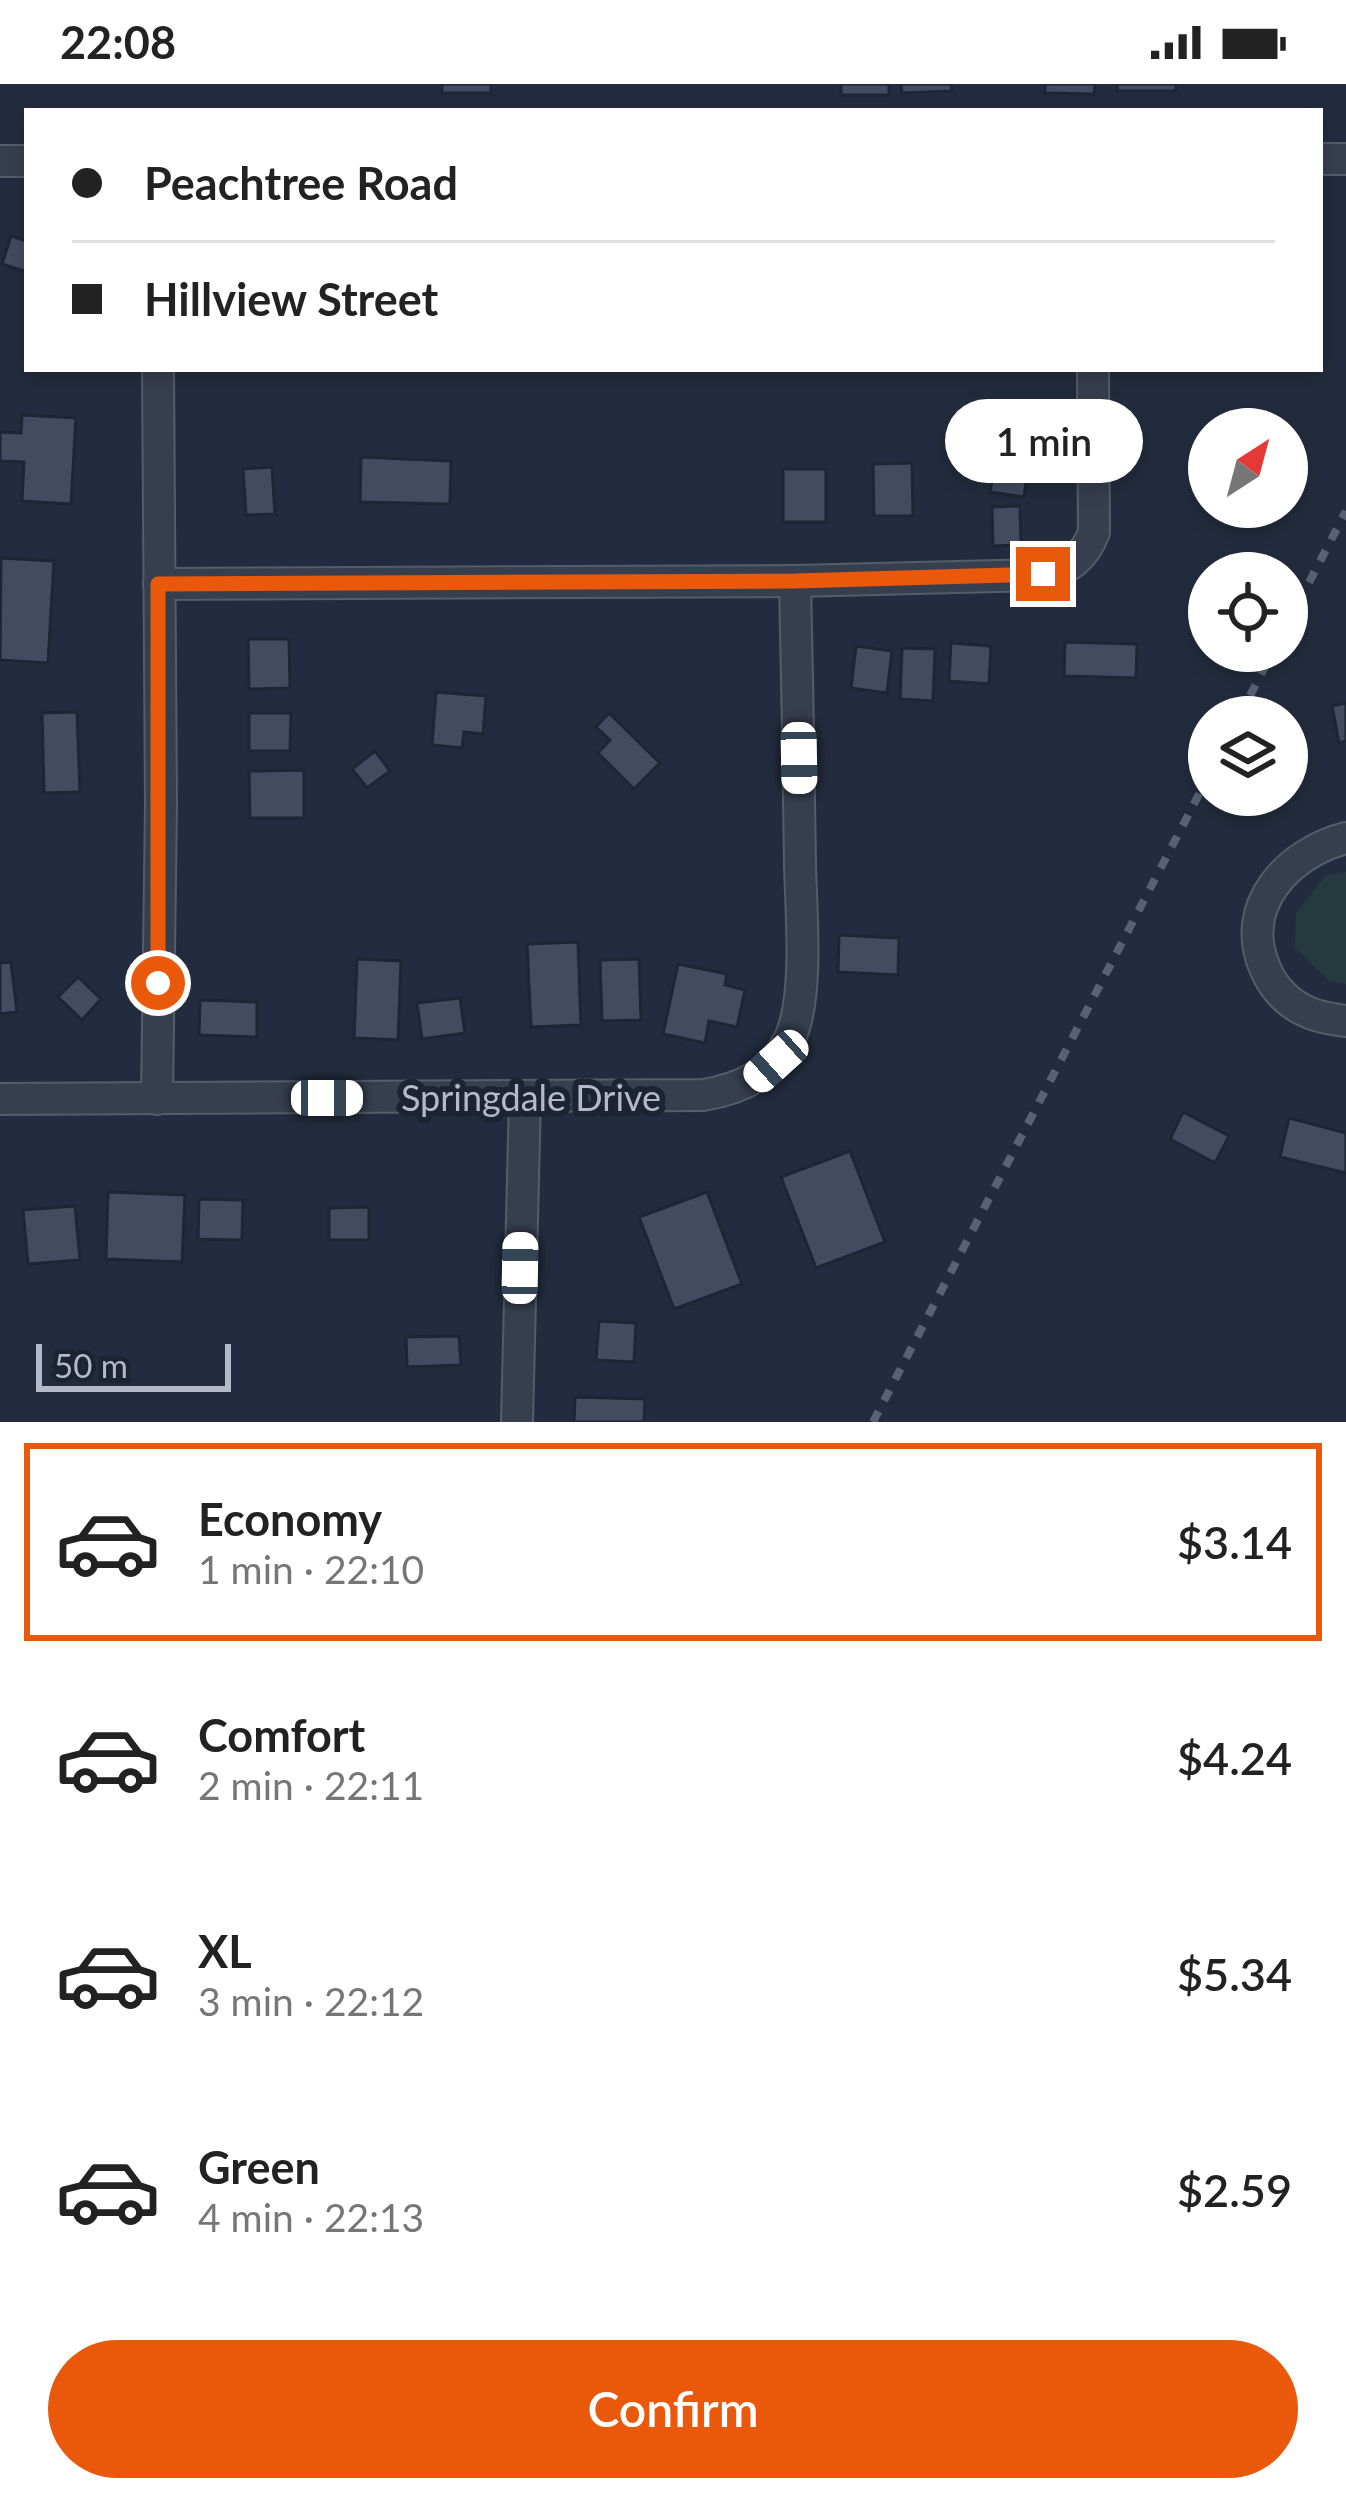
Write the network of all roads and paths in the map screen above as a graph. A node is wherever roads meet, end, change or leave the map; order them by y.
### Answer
1 (158, 372) edge
2 (1093, 372) edge
3 (795, 581) junction
4 (158, 584) junction
5 (1346, 838) edge
6 (1346, 1021) edge
7 (525, 1097) junction
8 (0, 1099) edge
9 (157, 1099) junction
10 (517, 1422) edge

1 - 4 street
2 - 3 street
3 - 4 street
3 - 7 street, Springdale Drive
4 - 9 street
5 - 6 street
7 - 9 street, Springdale Drive
7 - 10 street
8 - 9 street, Springdale Drive

